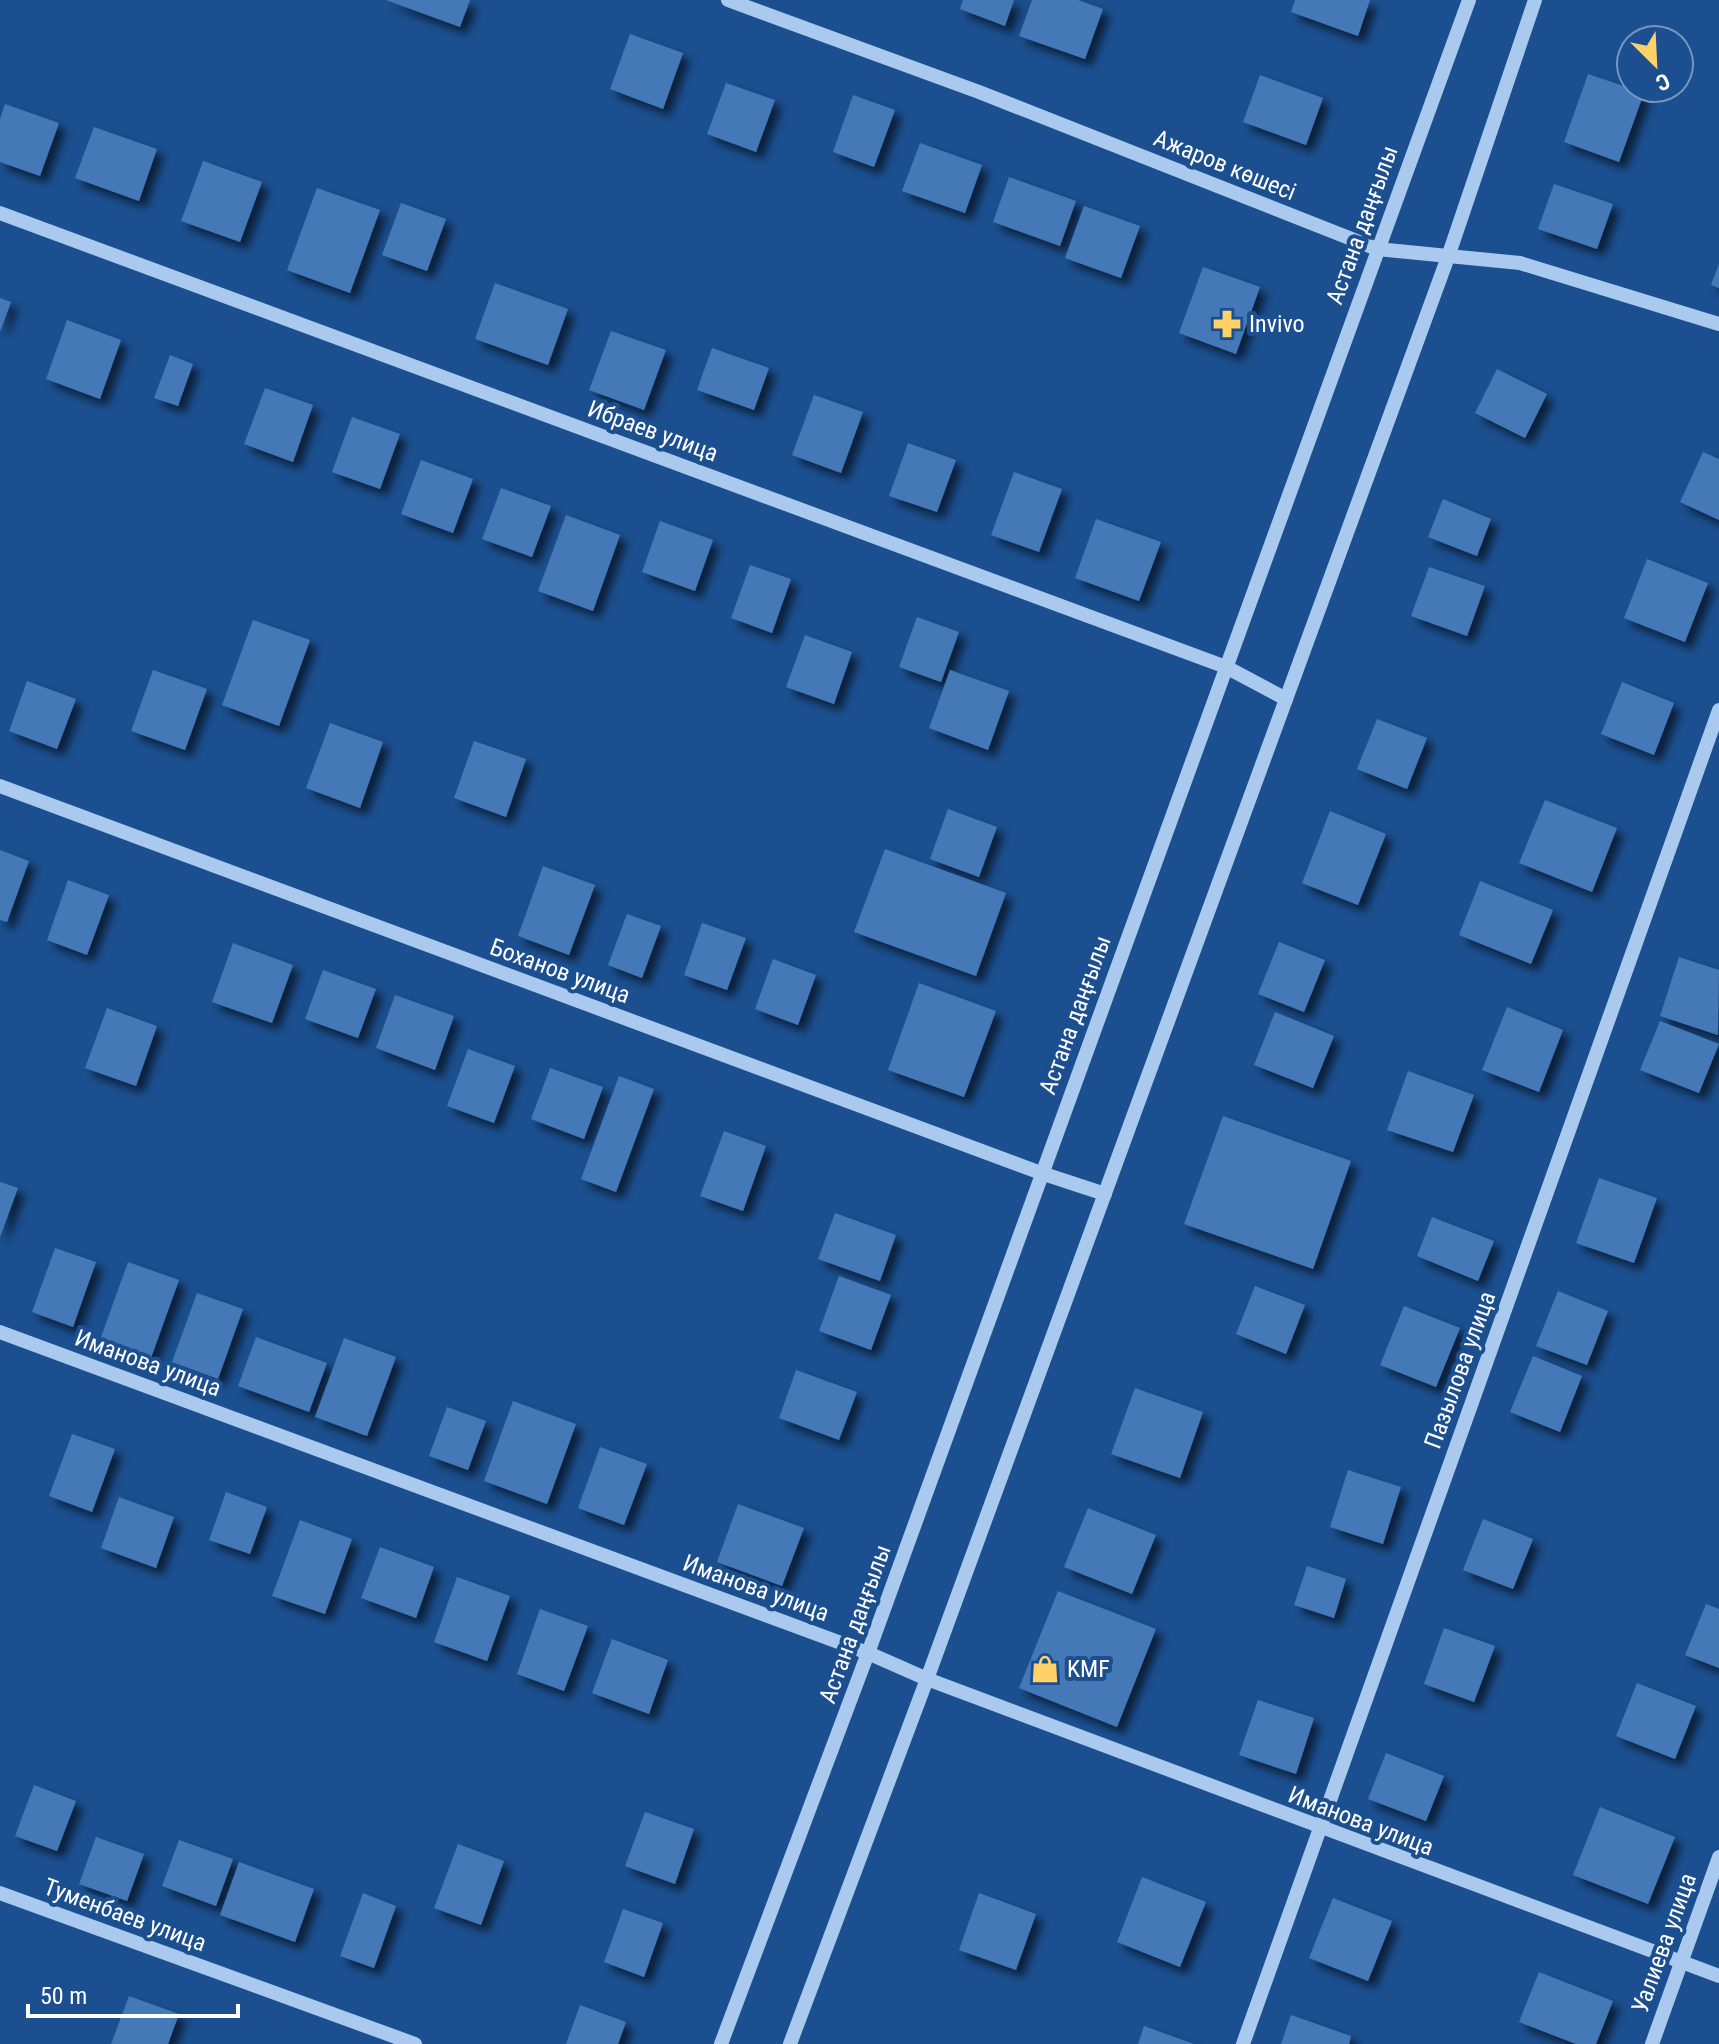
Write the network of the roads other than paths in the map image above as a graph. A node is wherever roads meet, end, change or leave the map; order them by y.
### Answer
1 (728, 0) edge
2 (1469, 0) edge
3 (1535, 0) edge
4 (0, 213) edge
5 (1377, 249) junction
6 (1448, 257) junction
7 (1719, 324) edge
8 (1226, 667) junction
9 (1286, 699) junction
10 (1719, 710) edge
11 (0, 786) edge
12 (1041, 1173) junction
13 (1105, 1194) junction
14 (0, 1332) edge
15 (868, 1653) junction
16 (927, 1679) junction
17 (1319, 1829) junction
18 (1719, 1857) edge
19 (0, 1893) edge
20 (1680, 1963) junction
21 (1719, 1976) edge
22 (415, 2044) edge
23 (721, 2044) edge
24 (790, 2044) edge
25 (1243, 2044) edge
26 (1652, 2044) edge

1 - 5 street, Ажаров көшесі
2 - 5 street, Астана даңғылы
3 - 6 street
4 - 8 street, Ибраев улица
5 - 6 street, Ажаров көшесі
5 - 8 street, Астана даңғылы
6 - 7 street, Ажаров көшесі
6 - 9 street
8 - 9 street, Ибраев улица
8 - 12 street, Астана даңғылы
9 - 13 street
10 - 17 street, Пазылова улица
11 - 12 street, Боханов улица
12 - 13 street, Боханов улица
12 - 15 street, Астана даңғылы
13 - 16 street
14 - 15 street, Иманова улица
15 - 16 street, Иманова улица
15 - 23 street, Астана даңғылы
16 - 17 street, Иманова улица
16 - 24 street
17 - 20 street, Иманова улица
17 - 25 street, Пазылова улица
18 - 20 street, Уалиева улица
19 - 22 street, Туменбаев улица
20 - 21 street, Иманова улица
20 - 26 street, Уалиева улица

